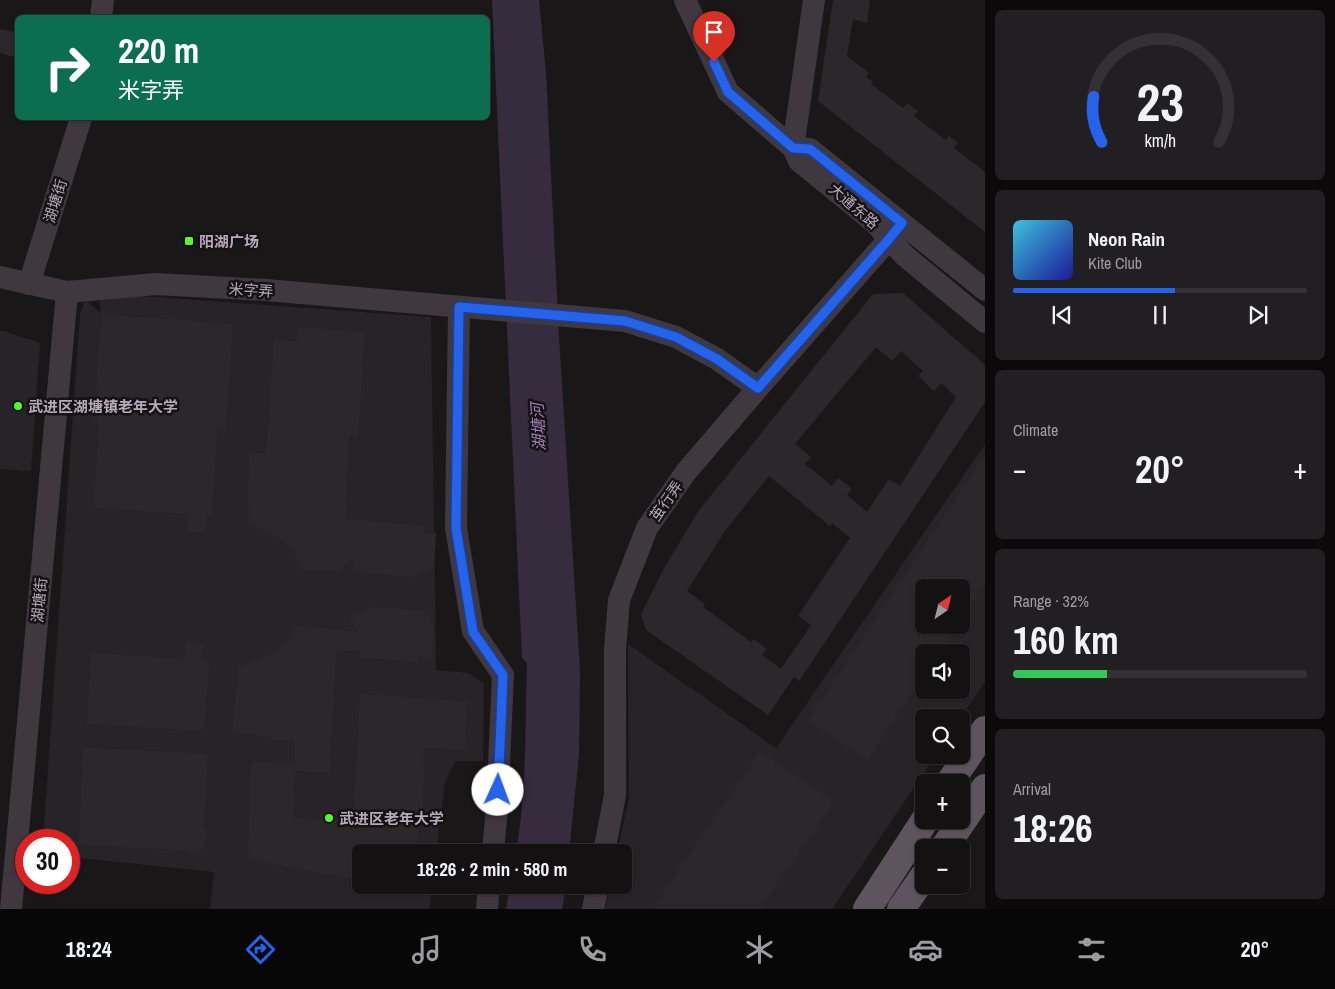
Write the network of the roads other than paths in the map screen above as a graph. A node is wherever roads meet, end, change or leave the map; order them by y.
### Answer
1 (102, 0) edge
2 (685, 0) edge
3 (814, 0) edge
4 (101, 15) edge
5 (80, 120) edge
6 (793, 148) junction
7 (895, 231) junction
8 (0, 277) edge
9 (29, 284) junction
10 (985, 290) edge
11 (66, 292) junction
12 (459, 307) junction
13 (985, 322) edge
14 (758, 388) junction
15 (985, 730) edge
16 (955, 774) edge
17 (985, 788) edge
18 (920, 829) edge
19 (950, 839) edge
20 (493, 844) edge
21 (606, 844) edge
22 (915, 889) edge
23 (488, 894) edge
24 (596, 894) edge
25 (11, 909) edge
26 (487, 909) edge
27 (593, 909) edge
28 (867, 909) edge
29 (901, 909) edge

1 - 4 street
2 - 6 street, 大通东路
3 - 6 street
5 - 9 street, 湖塘街
6 - 7 street, 大通东路
7 - 10 street, 大通东路
7 - 13 street, 大通东路
7 - 14 street, 茧行弄
8 - 9 street, 米字弄
9 - 11 street, 米字弄
11 - 12 street, 米字弄
11 - 25 street, 湖塘街
12 - 14 street, 米字弄
12 - 20 street
14 - 21 street, 茧行弄
15 - 16 main road
17 - 19 main road
18 - 28 main road
22 - 29 main road
23 - 26 street
24 - 27 street

